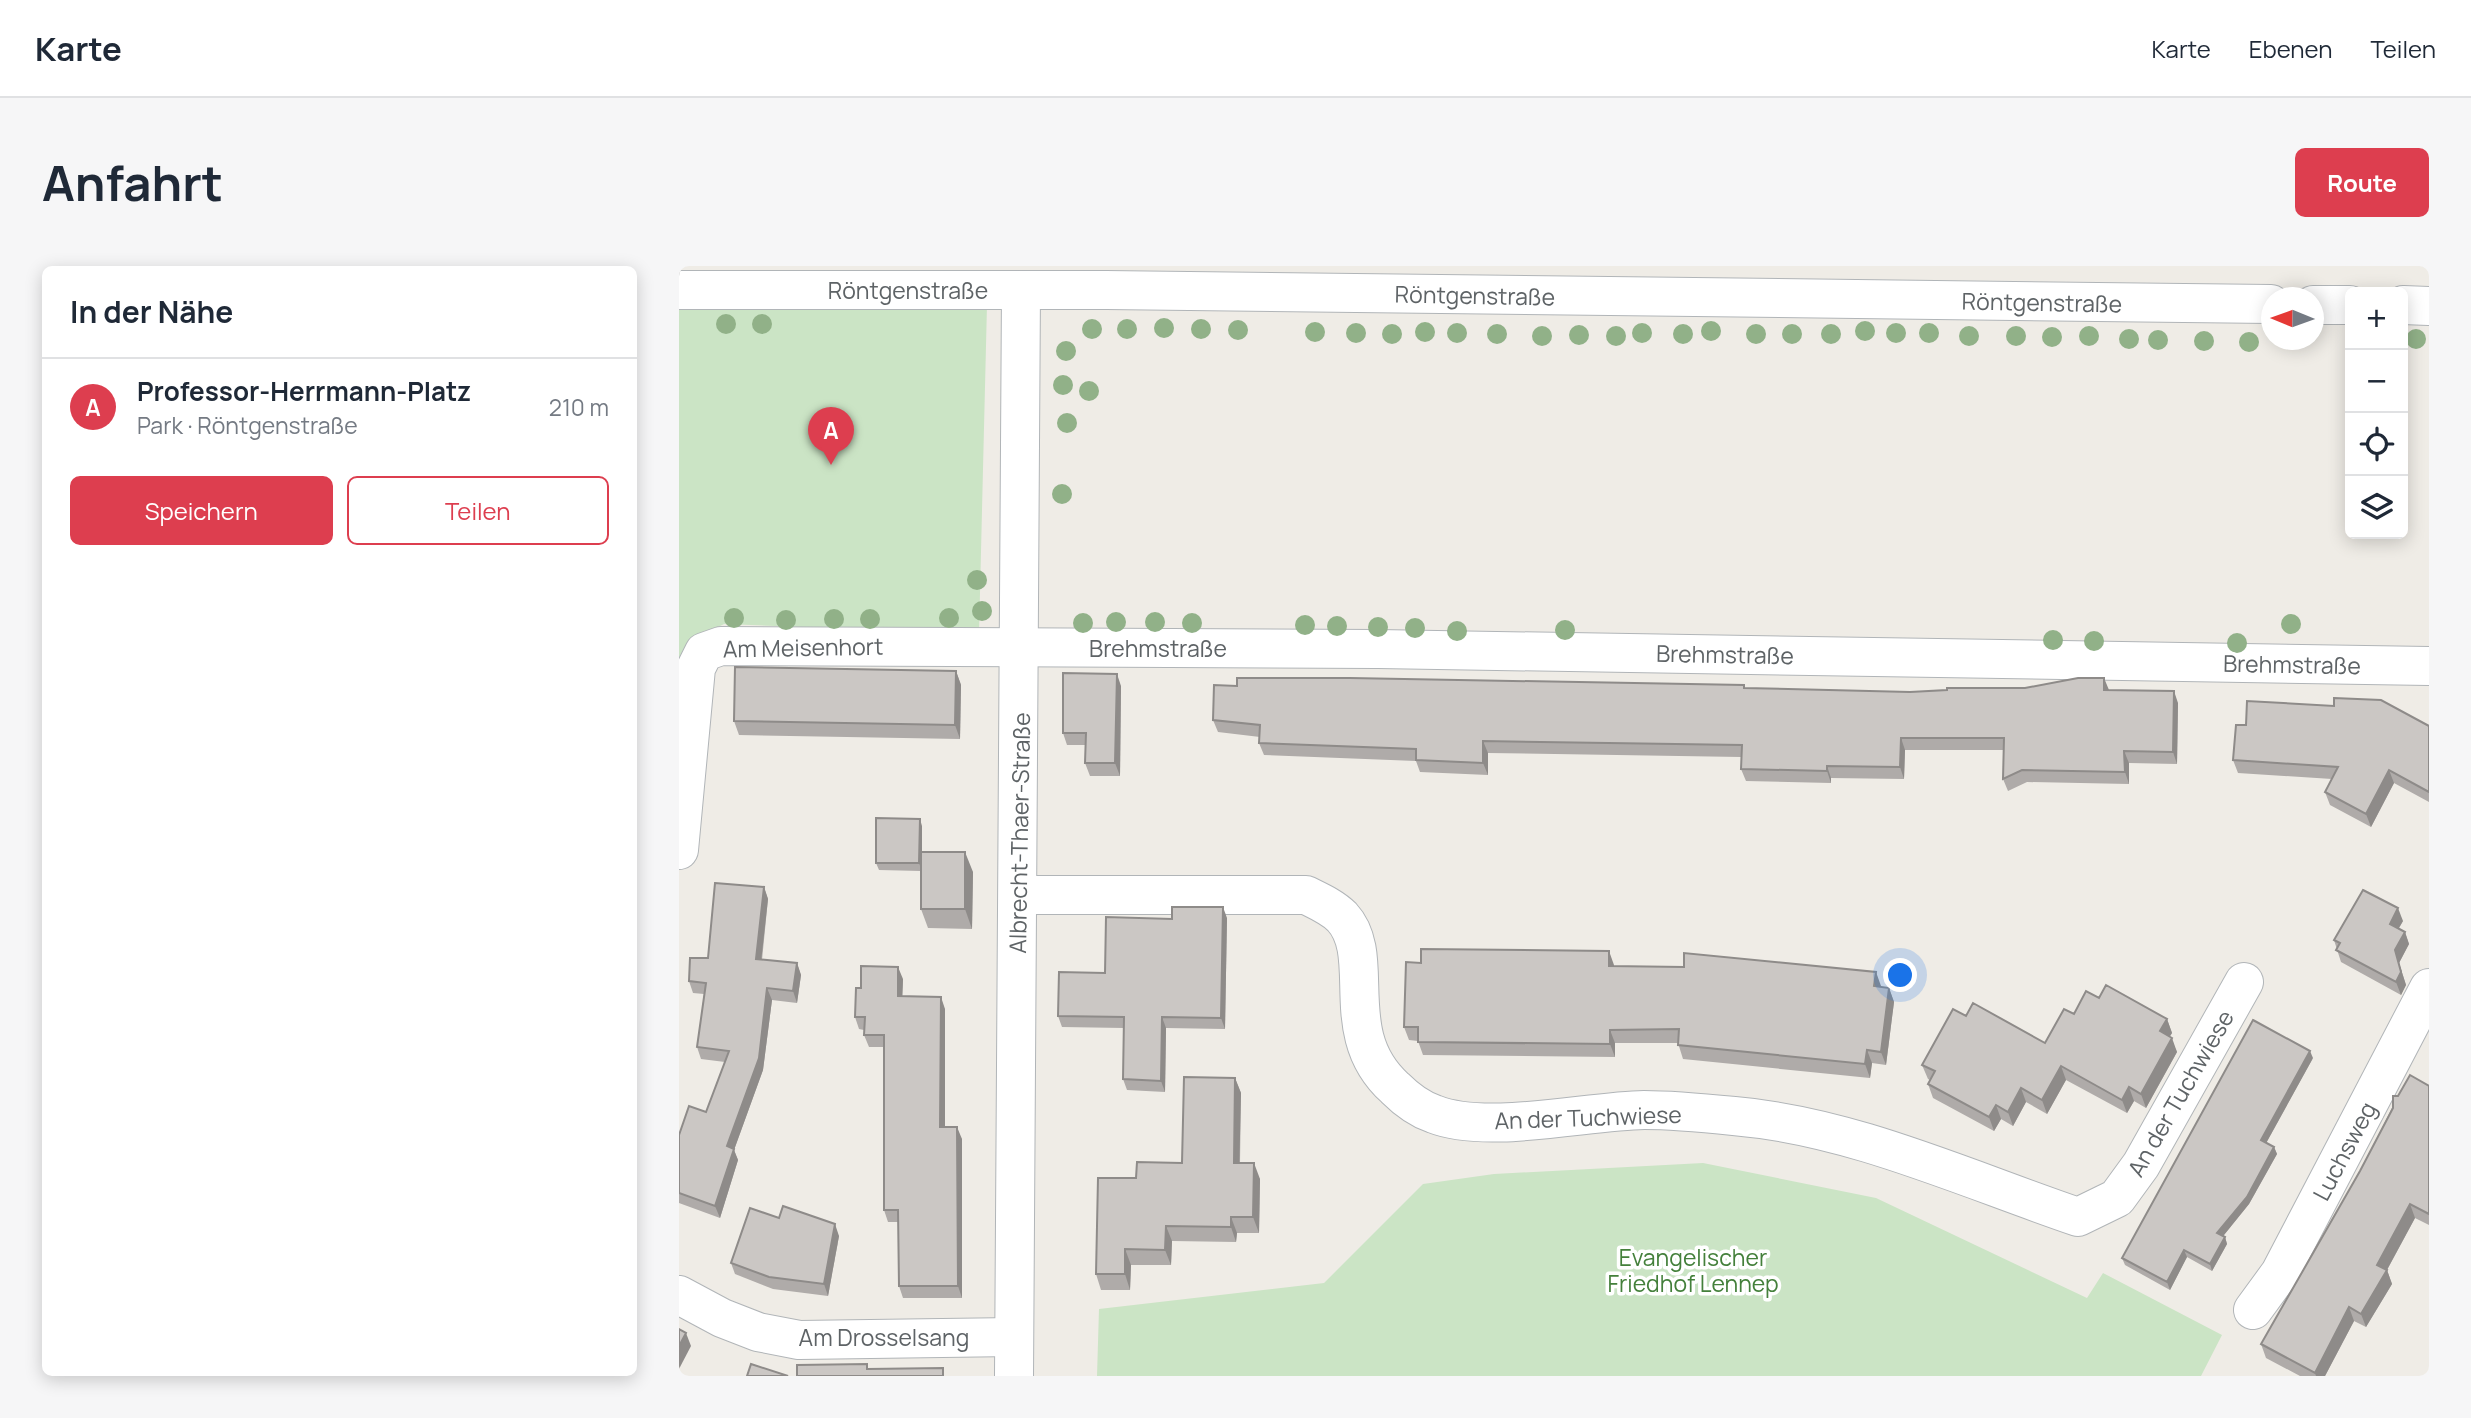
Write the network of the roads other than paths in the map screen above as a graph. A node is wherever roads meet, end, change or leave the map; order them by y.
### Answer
1 (1500, 281) edge
2 (679, 290) edge
3 (1021, 290) junction
4 (2261, 304) edge
5 (2324, 304) edge
6 (2345, 305) edge
7 (2408, 306) edge
8 (2429, 306) edge
9 (1021, 647) junction
10 (2429, 666) edge
11 (679, 850) edge
12 (1018, 895) junction
13 (2244, 982) dead end
14 (2429, 988) edge
15 (679, 1295) edge
16 (2253, 1310) dead end
17 (1014, 1337) junction
18 (1014, 1376) edge

1 - 3 street, Röntgenstraße
1 - 4 street, Röntgenstraße
2 - 3 street, Röntgenstraße
3 - 9 street, Albrecht-Thaer-Straße
5 - 6 street
7 - 8 street
9 - 10 street, Brehmstraße
9 - 11 street, Am Meisenhort
9 - 12 street, Albrecht-Thaer-Straße
12 - 13 street, An der Tuchwiese
12 - 17 street, Albrecht-Thaer-Straße
14 - 16 street, Luchsweg
15 - 17 street, Am Drosselsang
17 - 18 street, Albrecht-Thaer-Straße

